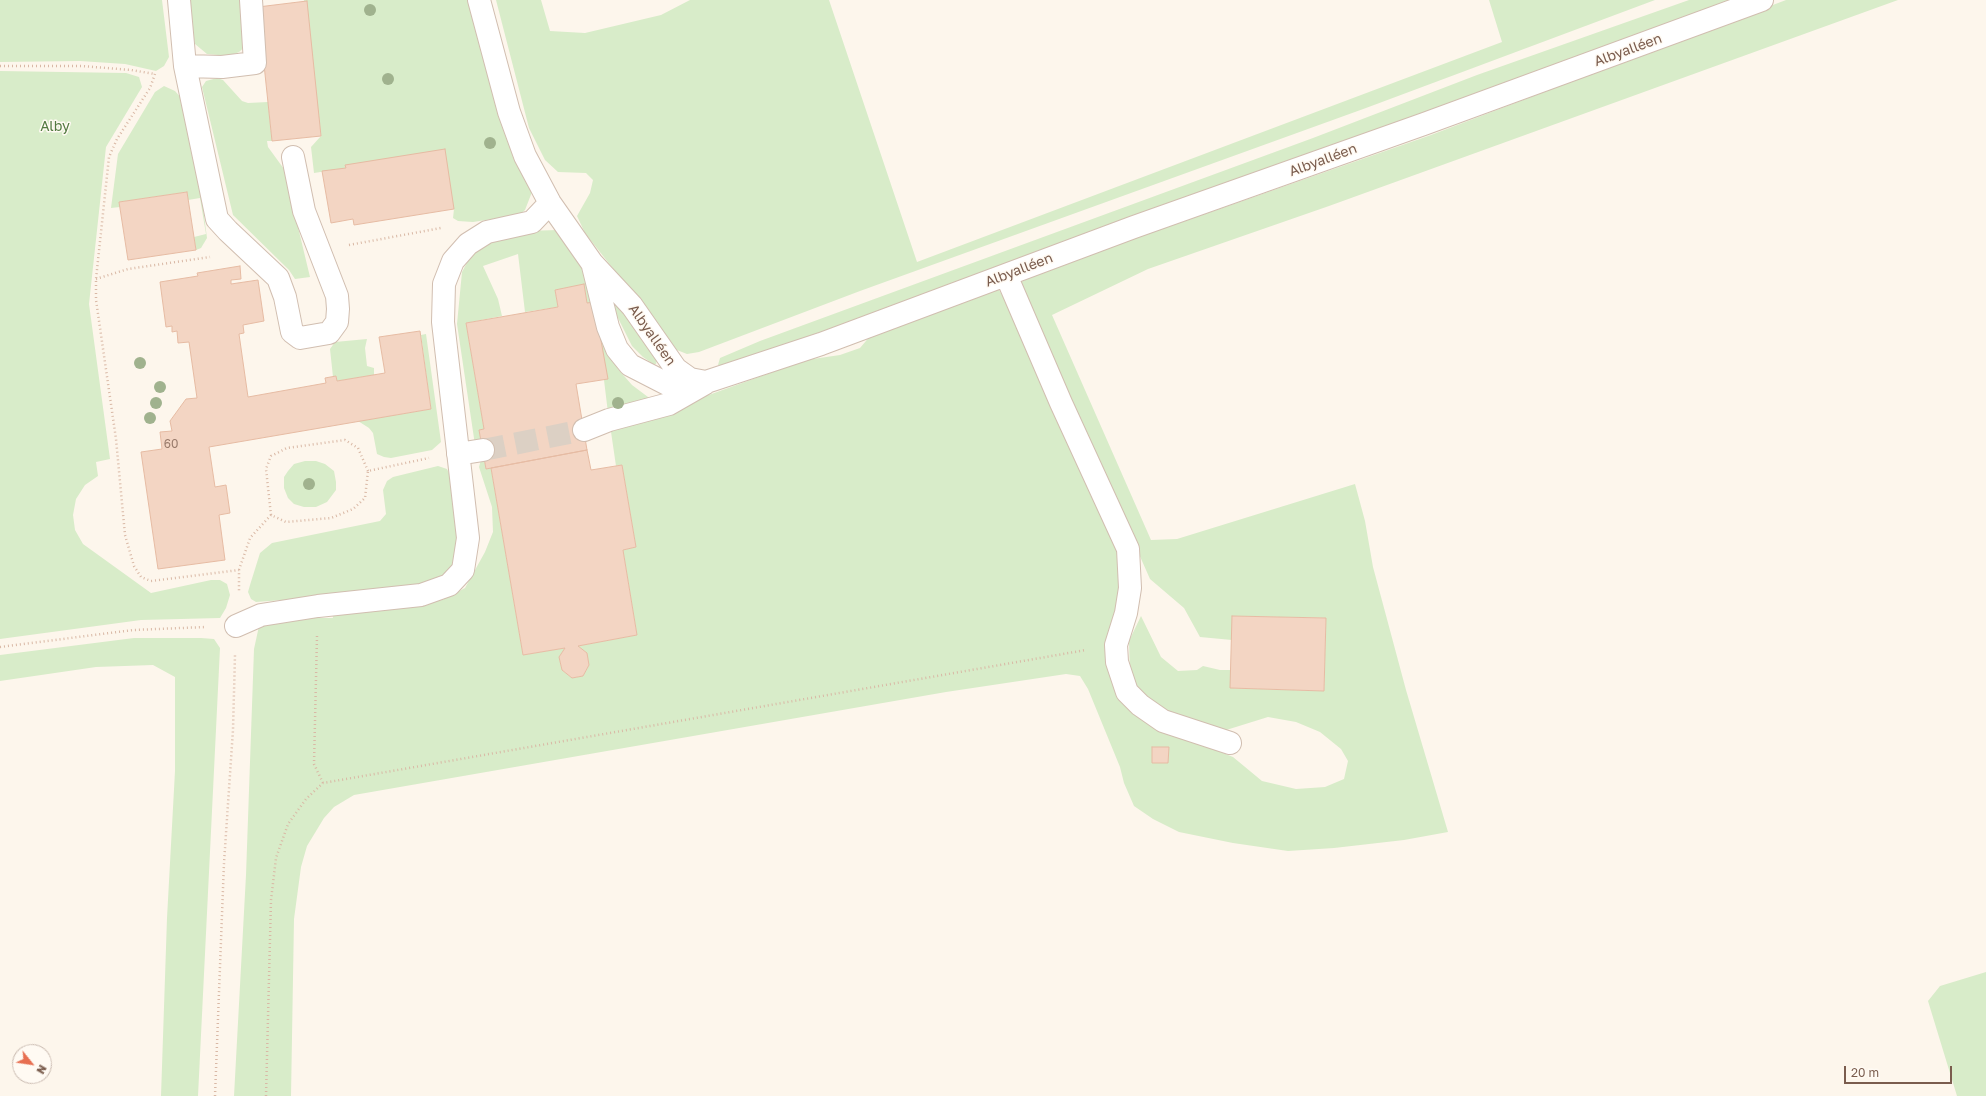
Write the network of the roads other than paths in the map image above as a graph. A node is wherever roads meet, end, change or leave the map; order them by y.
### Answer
1 (179, 0) edge
2 (251, 0) edge
3 (479, 0) edge
4 (1762, 0) edge
5 (185, 66) junction
6 (293, 157) dead end
7 (550, 203) junction
8 (592, 264) junction
9 (1006, 275) junction
10 (706, 382) junction
11 (584, 430) tunnel mouth
12 (483, 450) tunnel mouth
13 (458, 454) junction
14 (236, 626) road end
15 (1230, 743) dead end

1 - 5 street
2 - 5 street
3 - 7 street, Albyalléen
4 - 9 street, Albyalléen
5 - 6 street
7 - 8 street, Albyalléen
7 - 13 street
8 - 10 street, Albyalléen
8 - 10 street
9 - 10 street, Albyalléen
9 - 15 street
10 - 11 street
12 - 13 street
13 - 14 street

